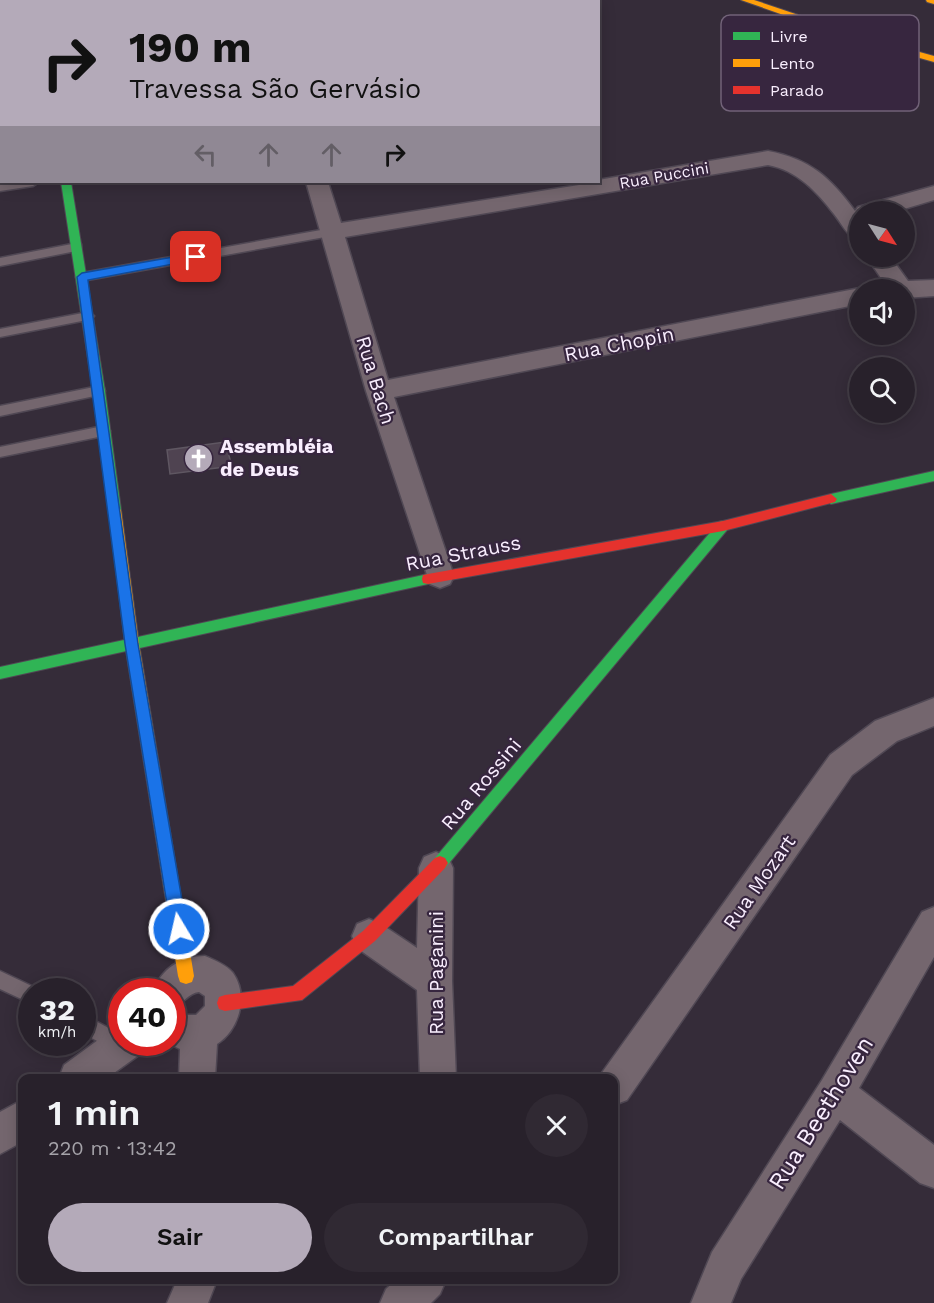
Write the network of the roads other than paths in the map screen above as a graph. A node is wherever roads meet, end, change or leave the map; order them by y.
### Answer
1 (744, 0) edge
2 (789, 15) edge
3 (919, 55) edge
4 (934, 59) edge
5 (26, 183) edge
6 (66, 183) edge
7 (317, 183) edge
8 (0, 187) edge
9 (934, 193) edge
10 (911, 201) edge
11 (849, 211) edge
12 (332, 232) junction
13 (77, 247) junction
14 (0, 262) edge
15 (82, 277) junction
16 (934, 288) edge
17 (915, 289) edge
18 (849, 298) edge
19 (88, 316) junction
20 (0, 333) edge
21 (99, 391) junction
22 (379, 391) junction
23 (0, 411) edge
24 (104, 431) junction
25 (0, 452) edge
26 (934, 476) edge
27 (723, 526) junction
28 (440, 576) junction
29 (132, 644) junction
30 (0, 673) edge
31 (934, 711) edge
32 (436, 868) junction
33 (934, 924) edge
34 (369, 936) junction
35 (177, 978) edge
36 (0, 980) edge
37 (186, 981) edge
38 (434, 981) junction
39 (18, 989) edge
40 (225, 1003) junction
41 (186, 1030) edge
42 (108, 1055) edge
43 (82, 1074) edge
44 (196, 1074) edge
45 (438, 1074) edge
46 (618, 1081) edge
47 (835, 1093) junction
48 (18, 1122) edge
49 (0, 1136) edge
50 (934, 1169) edge
51 (195, 1284) edge
52 (401, 1284) edge
53 (421, 1284) edge
54 (187, 1303) edge
55 (398, 1303) edge
56 (711, 1303) edge

1 - 2 main road
3 - 4 main road
5 - 8 lane
6 - 13 main road
7 - 12 street, Rua Bach
9 - 10 street
11 - 12 street, Rua Puccini
12 - 15 lane
12 - 22 street, Rua Bach
13 - 14 lane
13 - 15 main road
15 - 19 main road
16 - 17 street
18 - 22 street, Rua Chopin
19 - 20 lane
19 - 21 main road
21 - 23 lane
21 - 24 main road
22 - 28 street, Rua Bach
24 - 25 lane
24 - 29 main road
26 - 27 main road, Rua Strauss
27 - 28 main road, Rua Strauss
27 - 32 main road, Rua Rossini
28 - 29 main road, Rua Strauss
29 - 30 main road, Rua Strauss
29 - 35 main road
31 - 46 street, Rua Mozart
32 - 34 main road, Rua Rossini
32 - 38 street, Rua Paganini
33 - 47 street, Rua Beethoven
34 - 38 street
34 - 40 main road, Rua Rossini
36 - 39 lane
37 - 40 street
38 - 45 street, Rua Paganini
40 - 41 street
41 - 44 street
42 - 43 street
47 - 50 street
47 - 56 street, Rua Beethoven
48 - 49 street
51 - 54 street
52 - 55 street
53 - 55 street

